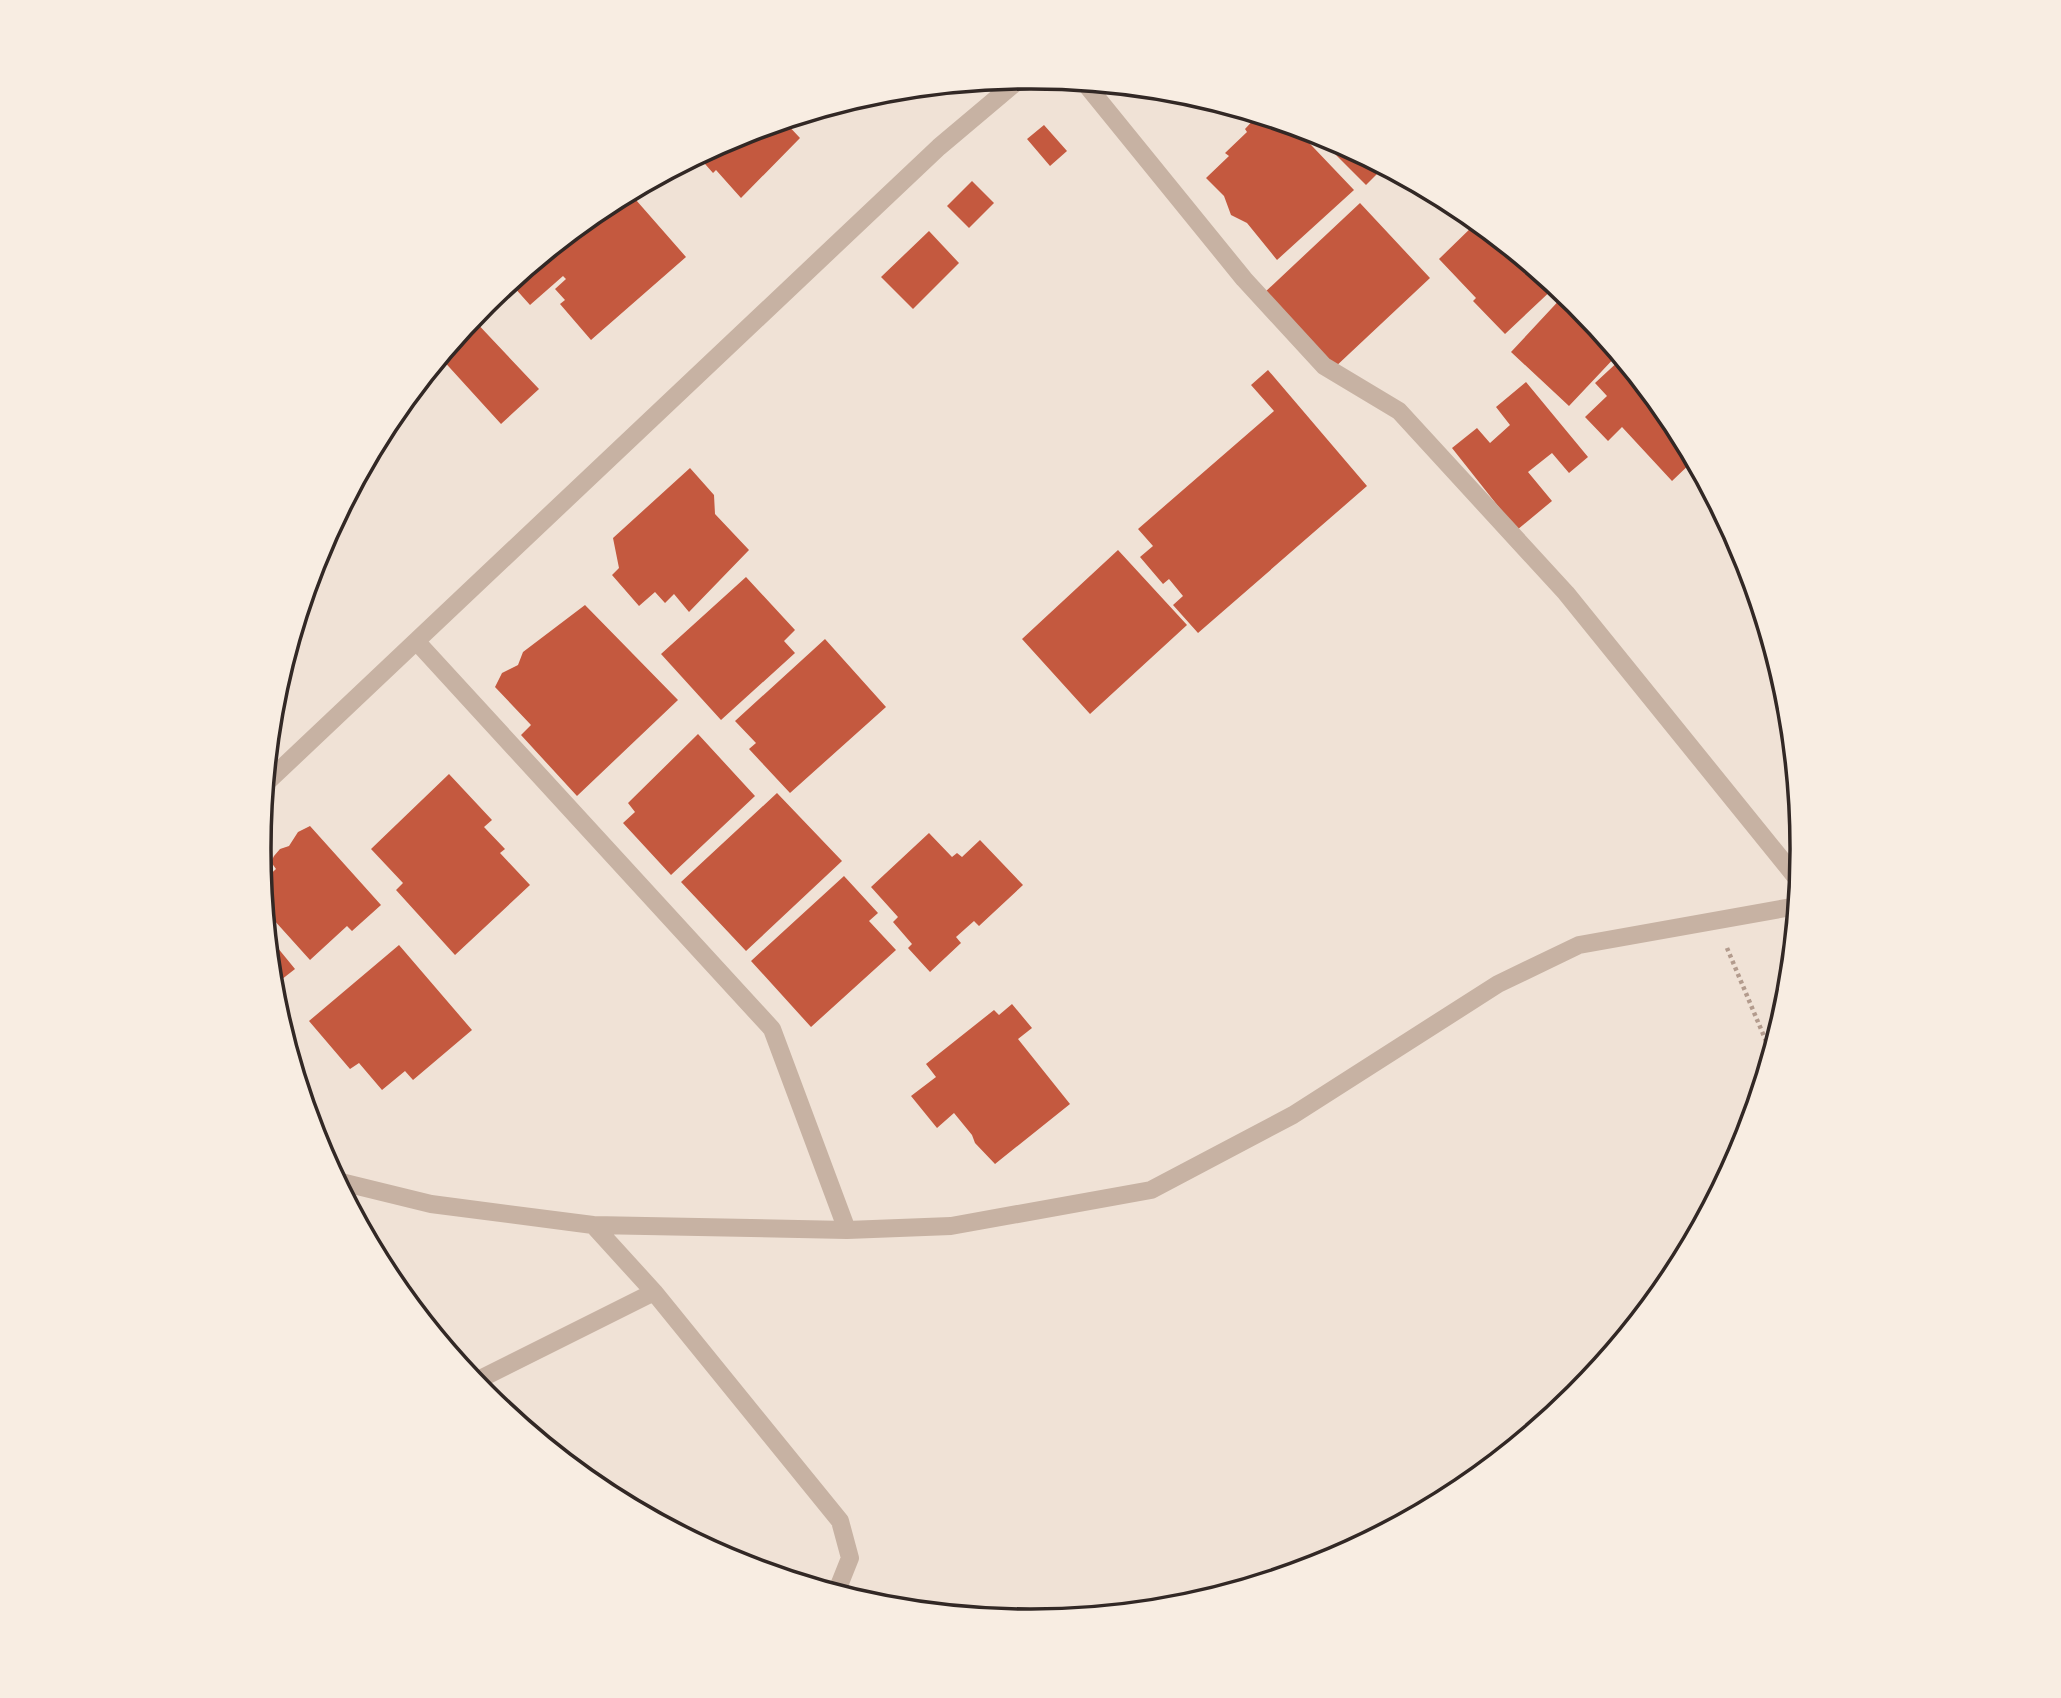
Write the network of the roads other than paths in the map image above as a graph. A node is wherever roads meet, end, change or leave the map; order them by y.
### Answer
1 (1007, 90) edge
2 (1092, 92) edge
3 (417, 642) junction
4 (274, 775) edge
5 (1790, 869) edge
6 (1788, 908) edge
7 (348, 1184) edge
8 (593, 1224) junction
9 (847, 1230) junction
10 (654, 1292) junction
11 (484, 1377) edge
12 (839, 1584) edge

1 - 3 street
2 - 5 street
3 - 4 street
3 - 9 street
6 - 9 street
7 - 8 street
8 - 9 street
8 - 10 street
10 - 11 street
10 - 12 street

